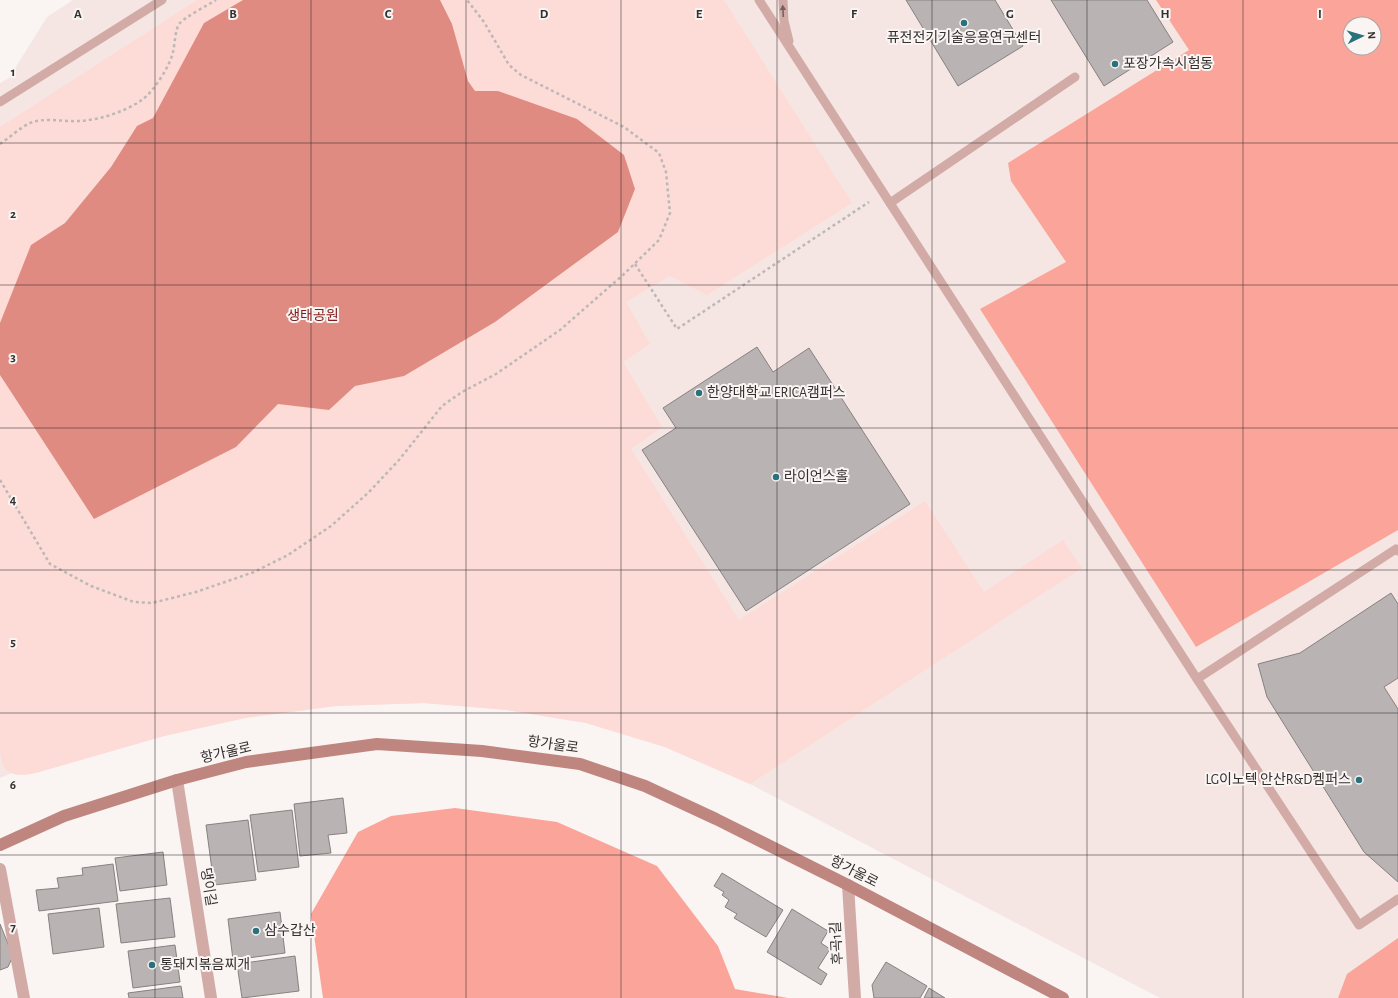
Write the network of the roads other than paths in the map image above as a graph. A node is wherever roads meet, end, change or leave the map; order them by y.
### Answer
1 (162, 0) edge
2 (759, 0) edge
3 (783, 0) edge
4 (790, 48) junction
5 (1075, 77) dead end
6 (0, 102) edge
7 (890, 202) junction
8 (1398, 551) edge
9 (1197, 679) junction
10 (176, 780) junction
11 (0, 845) edge
12 (0, 869) edge
13 (848, 885) junction
14 (1398, 900) edge
15 (24, 998) edge
16 (211, 998) edge
17 (855, 998) edge
18 (1063, 998) edge

1 - 6 lane
2 - 4 lane
4 -> 3 lane
4 - 7 lane
5 - 7 lane
7 - 9 lane
8 - 9 lane
9 - 14 lane
10 - 11 main road, 항가울로
10 - 13 main road, 항가울로
10 - 16 street, 댕이길
12 - 15 street
13 - 17 street, 후곡1길
13 - 18 main road, 항가울로

